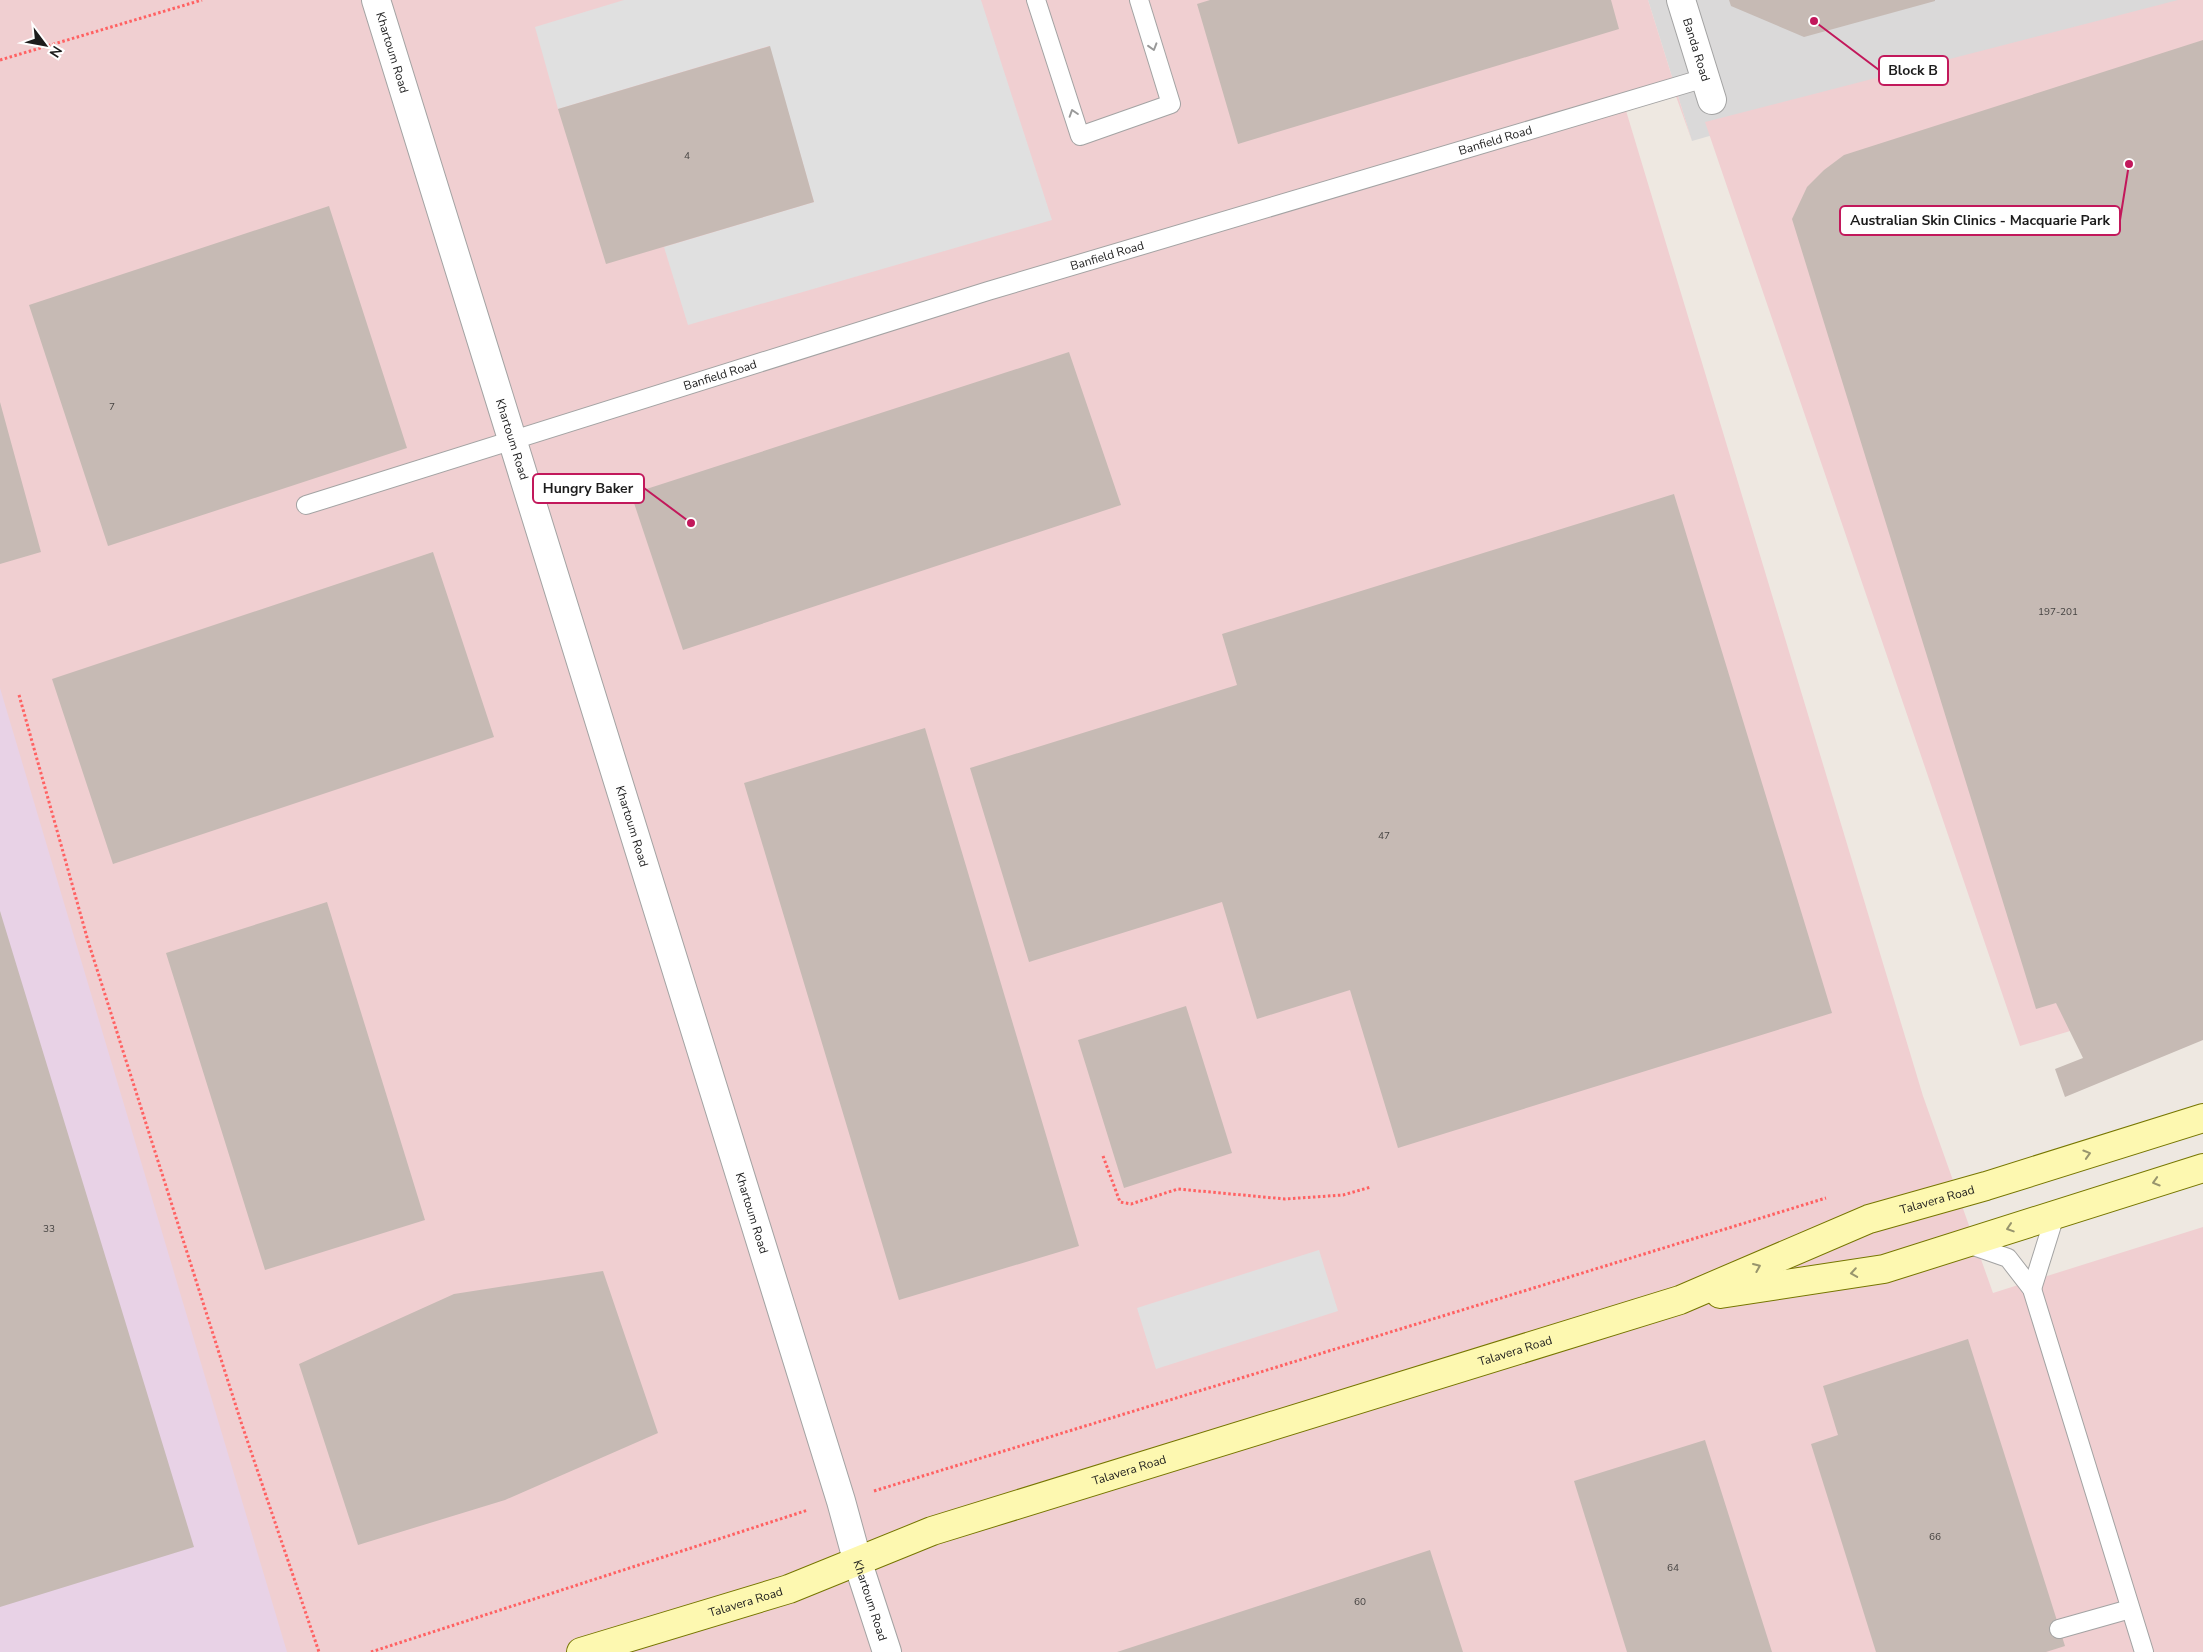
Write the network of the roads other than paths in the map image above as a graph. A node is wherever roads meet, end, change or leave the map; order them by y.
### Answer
1 (376, 0) edge
2 (1036, 0) edge
3 (1139, 0) edge
4 (1681, 0) edge
5 (1708, 89) joint
6 (511, 440) junction
7 (306, 505) dead end
8 (2203, 1118) edge
9 (2203, 1168) edge
10 (2056, 1212) junction
11 (1964, 1243) junction
12 (2032, 1289) junction
13 (1680, 1300) junction
14 (858, 1563) junction
15 (2130, 1609) junction
16 (2059, 1629) dead end
17 (581, 1652) edge
18 (887, 1652) edge
19 (2144, 1652) edge

1 - 6 street, Khartoum Road
3 -> 2 lane
4 - 5 street, Banda Road
5 - 6 lane, Banfield Road
6 - 7 lane, Banfield Road
6 - 14 street, Khartoum Road
13 -> 8 main road, Talavera Road
9 -> 10 main road, Talavera Road
10 -> 11 main road, Talavera Road
10 - 12 lane
11 - 12 lane
11 -> 13 main road, Talavera Road
12 - 15 lane
13 - 14 main road, Talavera Road
14 - 17 main road, Talavera Road
14 - 18 street, Khartoum Road
15 - 16 lane
15 - 19 lane

